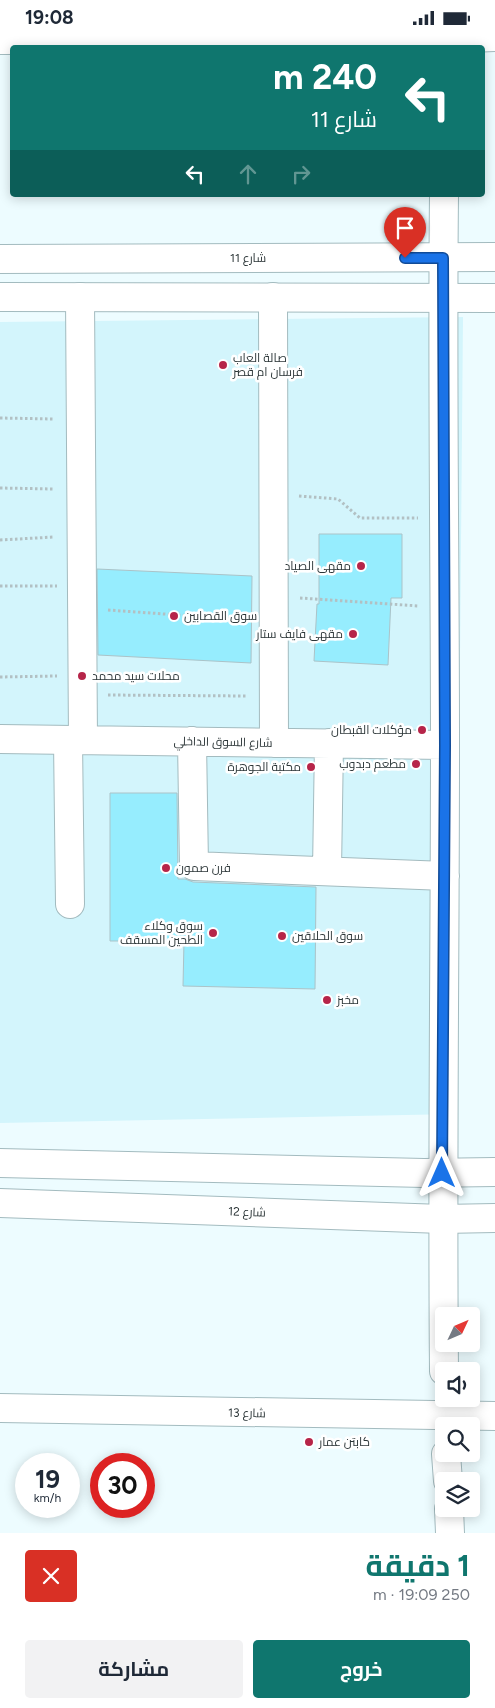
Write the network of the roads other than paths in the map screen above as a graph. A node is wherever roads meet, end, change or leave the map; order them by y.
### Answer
1 (495, 37) edge
2 (0, 40) edge
3 (446, 40) edge
4 (444, 197) edge
5 (495, 257) edge
6 (443, 258) junction
7 (0, 259) edge
8 (0, 297) edge
9 (80, 297) junction
10 (272, 297) junction
11 (443, 297) junction
12 (495, 298) edge
13 (0, 739) edge
14 (76, 740) junction
15 (192, 741) junction
16 (274, 743) junction
17 (329, 743) junction
18 (445, 745) junction
19 (327, 871) junction
20 (444, 876) junction
21 (70, 904) dead end
22 (0, 1163) edge
23 (495, 1172) edge
24 (442, 1173) junction
25 (0, 1203) edge
26 (495, 1218) edge
27 (442, 1219) junction
28 (444, 1362) edge
29 (0, 1408) edge
30 (445, 1414) edge
31 (495, 1417) edge
32 (449, 1517) edge
33 (450, 1533) edge

1 - 3 street
2 - 3 street
4 - 6 street
5 - 6 street, شارع 11
6 - 7 street, شارع 11
6 - 11 street
8 - 9 street
9 - 10 street
9 - 14 street
10 - 11 street
10 - 16 street
11 - 12 street
11 - 18 street
13 - 14 street, شارع السوق الداخلي
14 - 15 street, شارع السوق الداخلي
14 - 21 street
15 - 16 street, شارع السوق الداخلي
15 - 19 street
16 - 17 street, شارع السوق الداخلي
17 - 18 street, شارع السوق الداخلي
17 - 19 street
18 - 20 street
19 - 20 street
20 - 24 street
22 - 24 street
23 - 24 street
24 - 27 street
25 - 27 street, شارع 12
26 - 27 street, شارع 12
27 - 28 street
29 - 30 street, شارع 13
30 - 31 street, شارع 13
32 - 33 street

